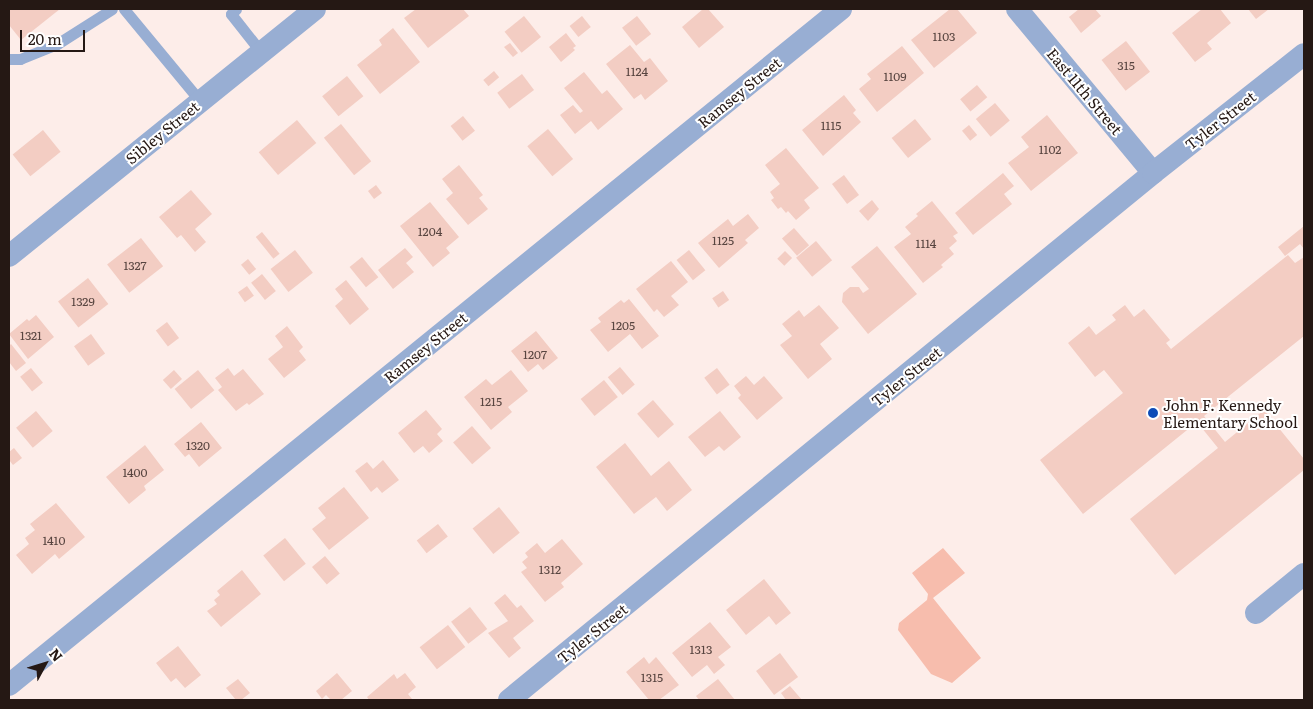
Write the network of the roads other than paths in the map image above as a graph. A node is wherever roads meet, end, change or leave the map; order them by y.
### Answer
1 (112, 9) edge
2 (124, 9) edge
3 (315, 9) edge
4 (841, 9) edge
5 (1017, 9) edge
6 (230, 11) edge
7 (261, 52) junction
8 (1304, 54) edge
9 (9, 58) edge
10 (200, 101) junction
11 (1153, 172) junction
12 (9, 256) edge
13 (1304, 574) edge
14 (1256, 613) dead end
15 (9, 685) edge
16 (509, 700) edge

1 - 9 lane
2 - 10 lane
3 - 7 street, Sibley Street
4 - 15 street, Ramsey Street
5 - 11 street, East 11th Street
6 - 7 lane
7 - 10 street, Sibley Street
8 - 11 street, Tyler Street
10 - 12 street, Sibley Street
11 - 16 street, Tyler Street
13 - 14 street

